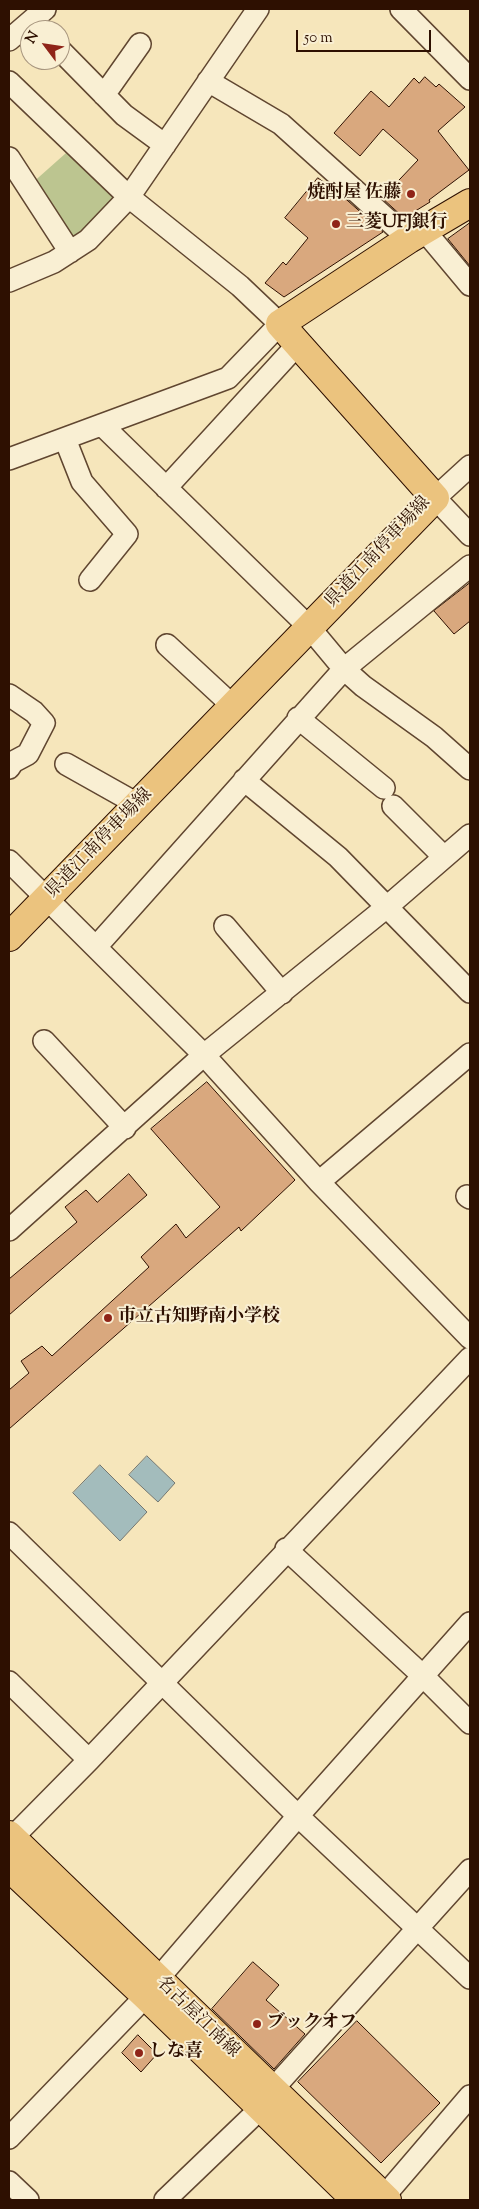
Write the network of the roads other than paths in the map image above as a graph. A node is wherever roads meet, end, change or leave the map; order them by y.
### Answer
1 (258, 9) edge
2 (401, 9) edge
3 (20, 33) edge
4 (9, 40) edge
5 (140, 44) dead end
6 (70, 60) edge
7 (470, 79) edge
8 (208, 81) junction
9 (9, 82) edge
10 (104, 94) junction
11 (165, 145) junction
12 (9, 158) edge
13 (129, 197) junction
14 (470, 203) edge
15 (417, 234) junction
16 (70, 252) junction
17 (9, 281) edge
18 (470, 286) edge
19 (289, 334) junction
20 (102, 425) junction
21 (65, 439) junction
22 (9, 459) edge
23 (470, 466) edge
24 (166, 488) junction
25 (435, 498) junction
26 (470, 535) edge
27 (470, 566) edge
28 (90, 580) dead end
29 (309, 627) junction
30 (167, 645) dead end
31 (344, 669) junction
32 (9, 695) edge
33 (234, 707) junction
34 (298, 718) junction
35 (66, 764) dead end
36 (9, 768) edge
37 (470, 769) edge
38 (244, 780) junction
39 (139, 805) junction
40 (470, 835) edge
41 (444, 857) junction
42 (9, 861) edge
43 (47, 898) junction
44 (388, 906) junction
45 (225, 926) dead end
46 (9, 937) edge
47 (96, 947) junction
48 (282, 992) junction
49 (470, 992) edge
50 (44, 1041) dead end
51 (470, 1054) edge
52 (204, 1056) junction
53 (124, 1128) junction
54 (319, 1182) junction
55 (9, 1230) edge
56 (470, 1338) edge
57 (470, 1358) edge
58 (9, 1533) edge
59 (286, 1550) junction
60 (470, 1624) edge
61 (423, 1676) junction
62 (163, 1681) junction
63 (9, 1682) edge
64 (470, 1723) edge
65 (88, 1760) junction
66 (298, 1816) junction
67 (10, 1836) edge
68 (9, 1867) edge
69 (470, 1870) edge
70 (418, 1929) junction
71 (470, 1978) edge
72 (152, 1988) junction
73 (470, 2096) edge
74 (266, 2099) junction
75 (9, 2138) edge
76 (9, 2182) edge
77 (384, 2199) edge
78 (28, 2200) edge
79 (165, 2200) edge
80 (356, 2200) edge

1 - 8 street
2 - 7 street
3 - 4 street
5 - 10 street
6 - 10 street
8 - 11 street
8 - 15 street
9 - 13 street
10 - 11 street
11 - 13 street
12 - 16 street
13 - 16 street
13 - 19 street
14 - 15 main road
15 - 18 street
15 - 19 main road
16 - 17 street
19 - 20 street
19 - 24 street
19 - 25 main road, 県道江南停車場線
20 - 21 street
20 - 24 street
21 - 22 street
21 - 28 street
23 - 25 street
24 - 29 street
25 - 26 street
25 - 29 main road, 県道江南停車場線
27 - 31 street
29 - 31 street
29 - 33 main road, 県道江南停車場線
30 - 33 street
31 - 34 street
31 - 37 street
32 - 36 street
33 - 39 main road, 県道江南停車場線
34 - 38 street
34 - 41 street
35 - 39 street
38 - 44 street
38 - 47 street
39 - 43 main road, 県道江南停車場線
40 - 41 street
41 - 44 street
42 - 43 street
43 - 46 main road, 県道江南停車場線
43 - 47 street
44 - 48 street
44 - 49 street
45 - 48 street
47 - 52 street
48 - 52 street
50 - 53 street
51 - 54 street
52 - 53 street
52 - 54 street
53 - 55 street
54 - 56 street
57 - 59 street
58 - 62 street
59 - 61 street
59 - 62 street
60 - 61 street
61 - 64 street
61 - 66 street
62 - 65 street
62 - 66 street
63 - 65 street
65 - 67 street
66 - 70 street
66 - 72 street
67 - 72 main road, 名古屋江南線
68 - 72 main road, 名古屋江南線
69 - 70 street
70 - 71 street
70 - 74 street
72 - 74 main road, 名古屋江南線
72 - 75 street
73 - 77 street
74 - 77 main road, 名古屋江南線
74 - 79 street
74 - 80 main road, 名古屋江南線
76 - 78 street

